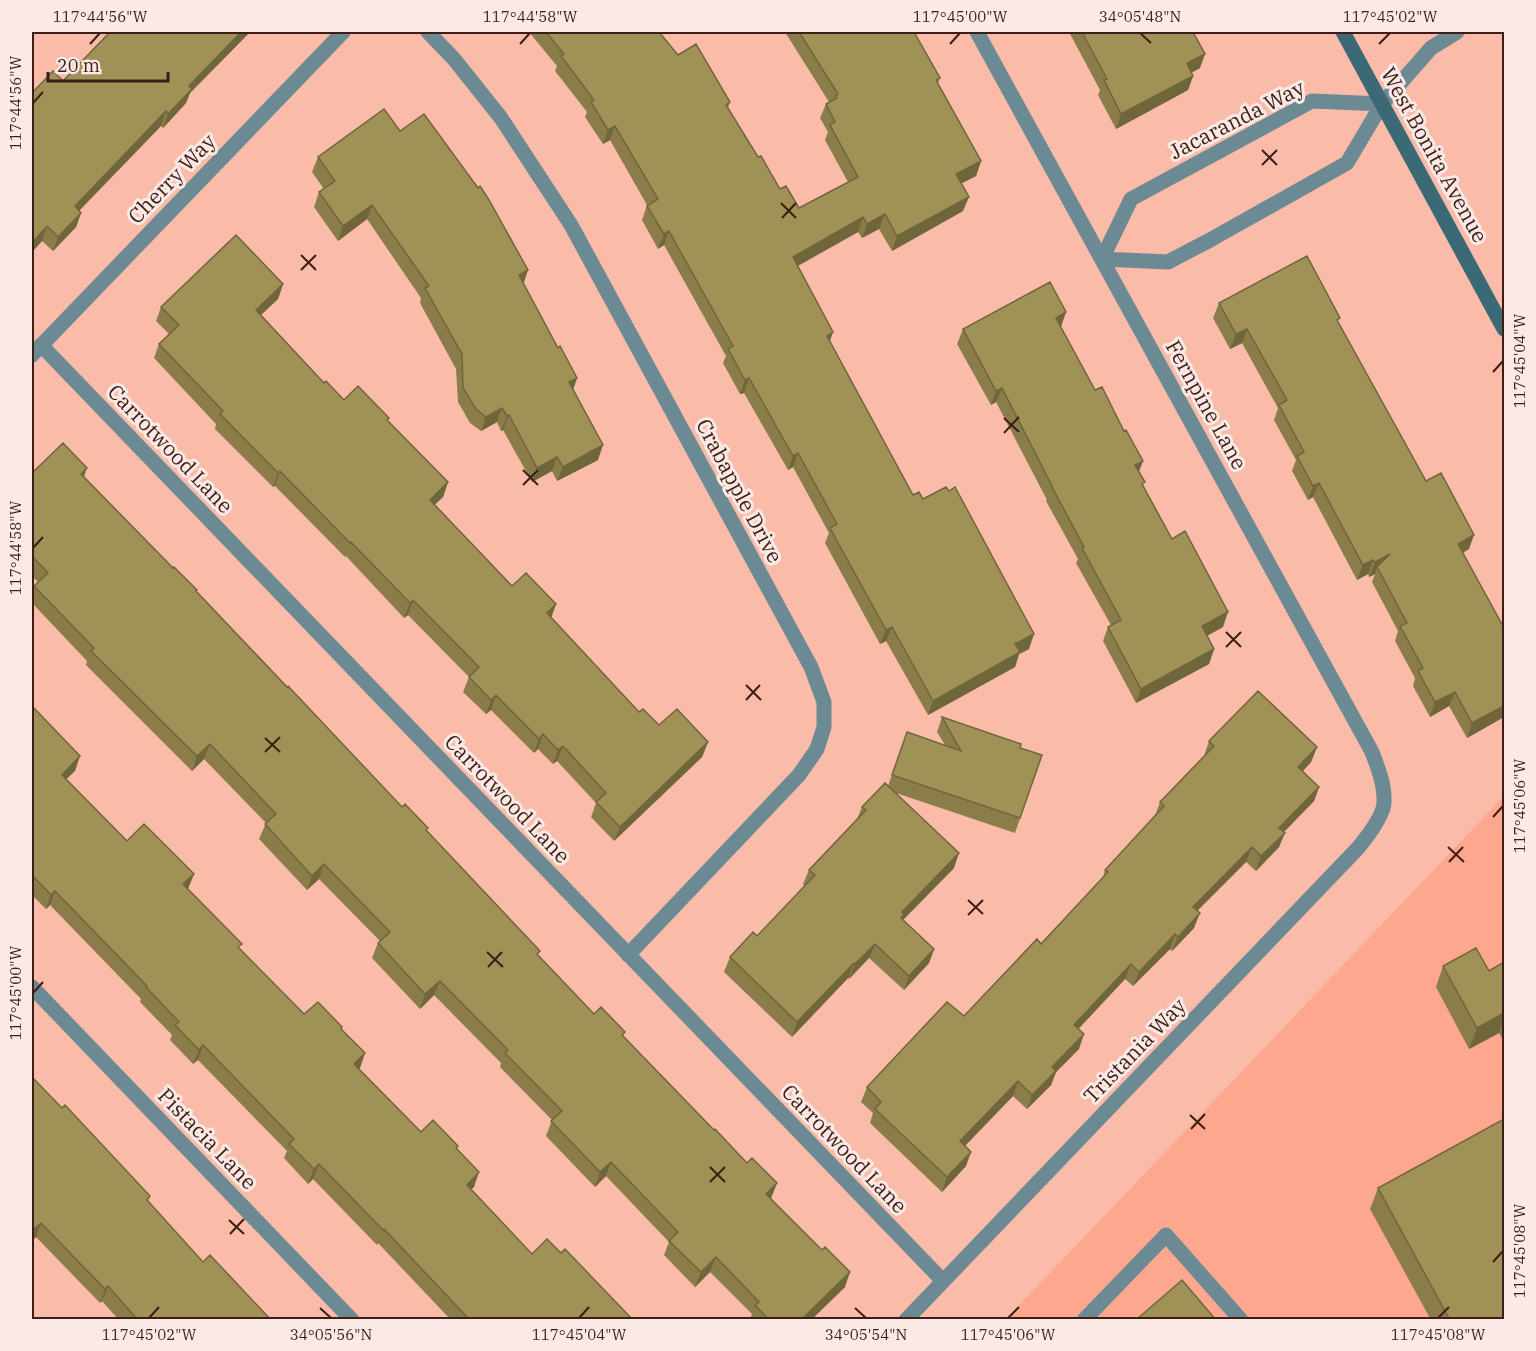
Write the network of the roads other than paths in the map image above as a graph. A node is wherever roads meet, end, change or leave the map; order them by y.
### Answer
1 (344, 32) edge
2 (428, 32) edge
3 (977, 32) edge
4 (1343, 32) edge
5 (1457, 32) edge
6 (1382, 104) junction
7 (1102, 259) junction
8 (1504, 329) edge
9 (36, 350) edge
10 (1384, 805) joint
11 (628, 955) junction
12 (32, 987) edge
13 (943, 1281) junction
14 (352, 1320) edge
15 (906, 1320) edge
16 (1084, 1320) edge
17 (1241, 1320) edge

1 - 9 street, Cherry Way
2 - 11 street, Crabapple Drive
3 - 7 street, Fernpine Lane
4 - 6 main road, West Bonita Avenue
5 - 6 street
6 - 7 street
6 - 7 street, Jacaranda Way
6 - 8 main road, West Bonita Avenue
7 - 10 street, Fernpine Lane
9 - 11 street, Carrotwood Lane
10 - 13 street, Tristania Way
11 - 13 street, Carrotwood Lane
12 - 14 street, Pistacia Lane
13 - 15 street, Tristania Way
16 - 17 street

